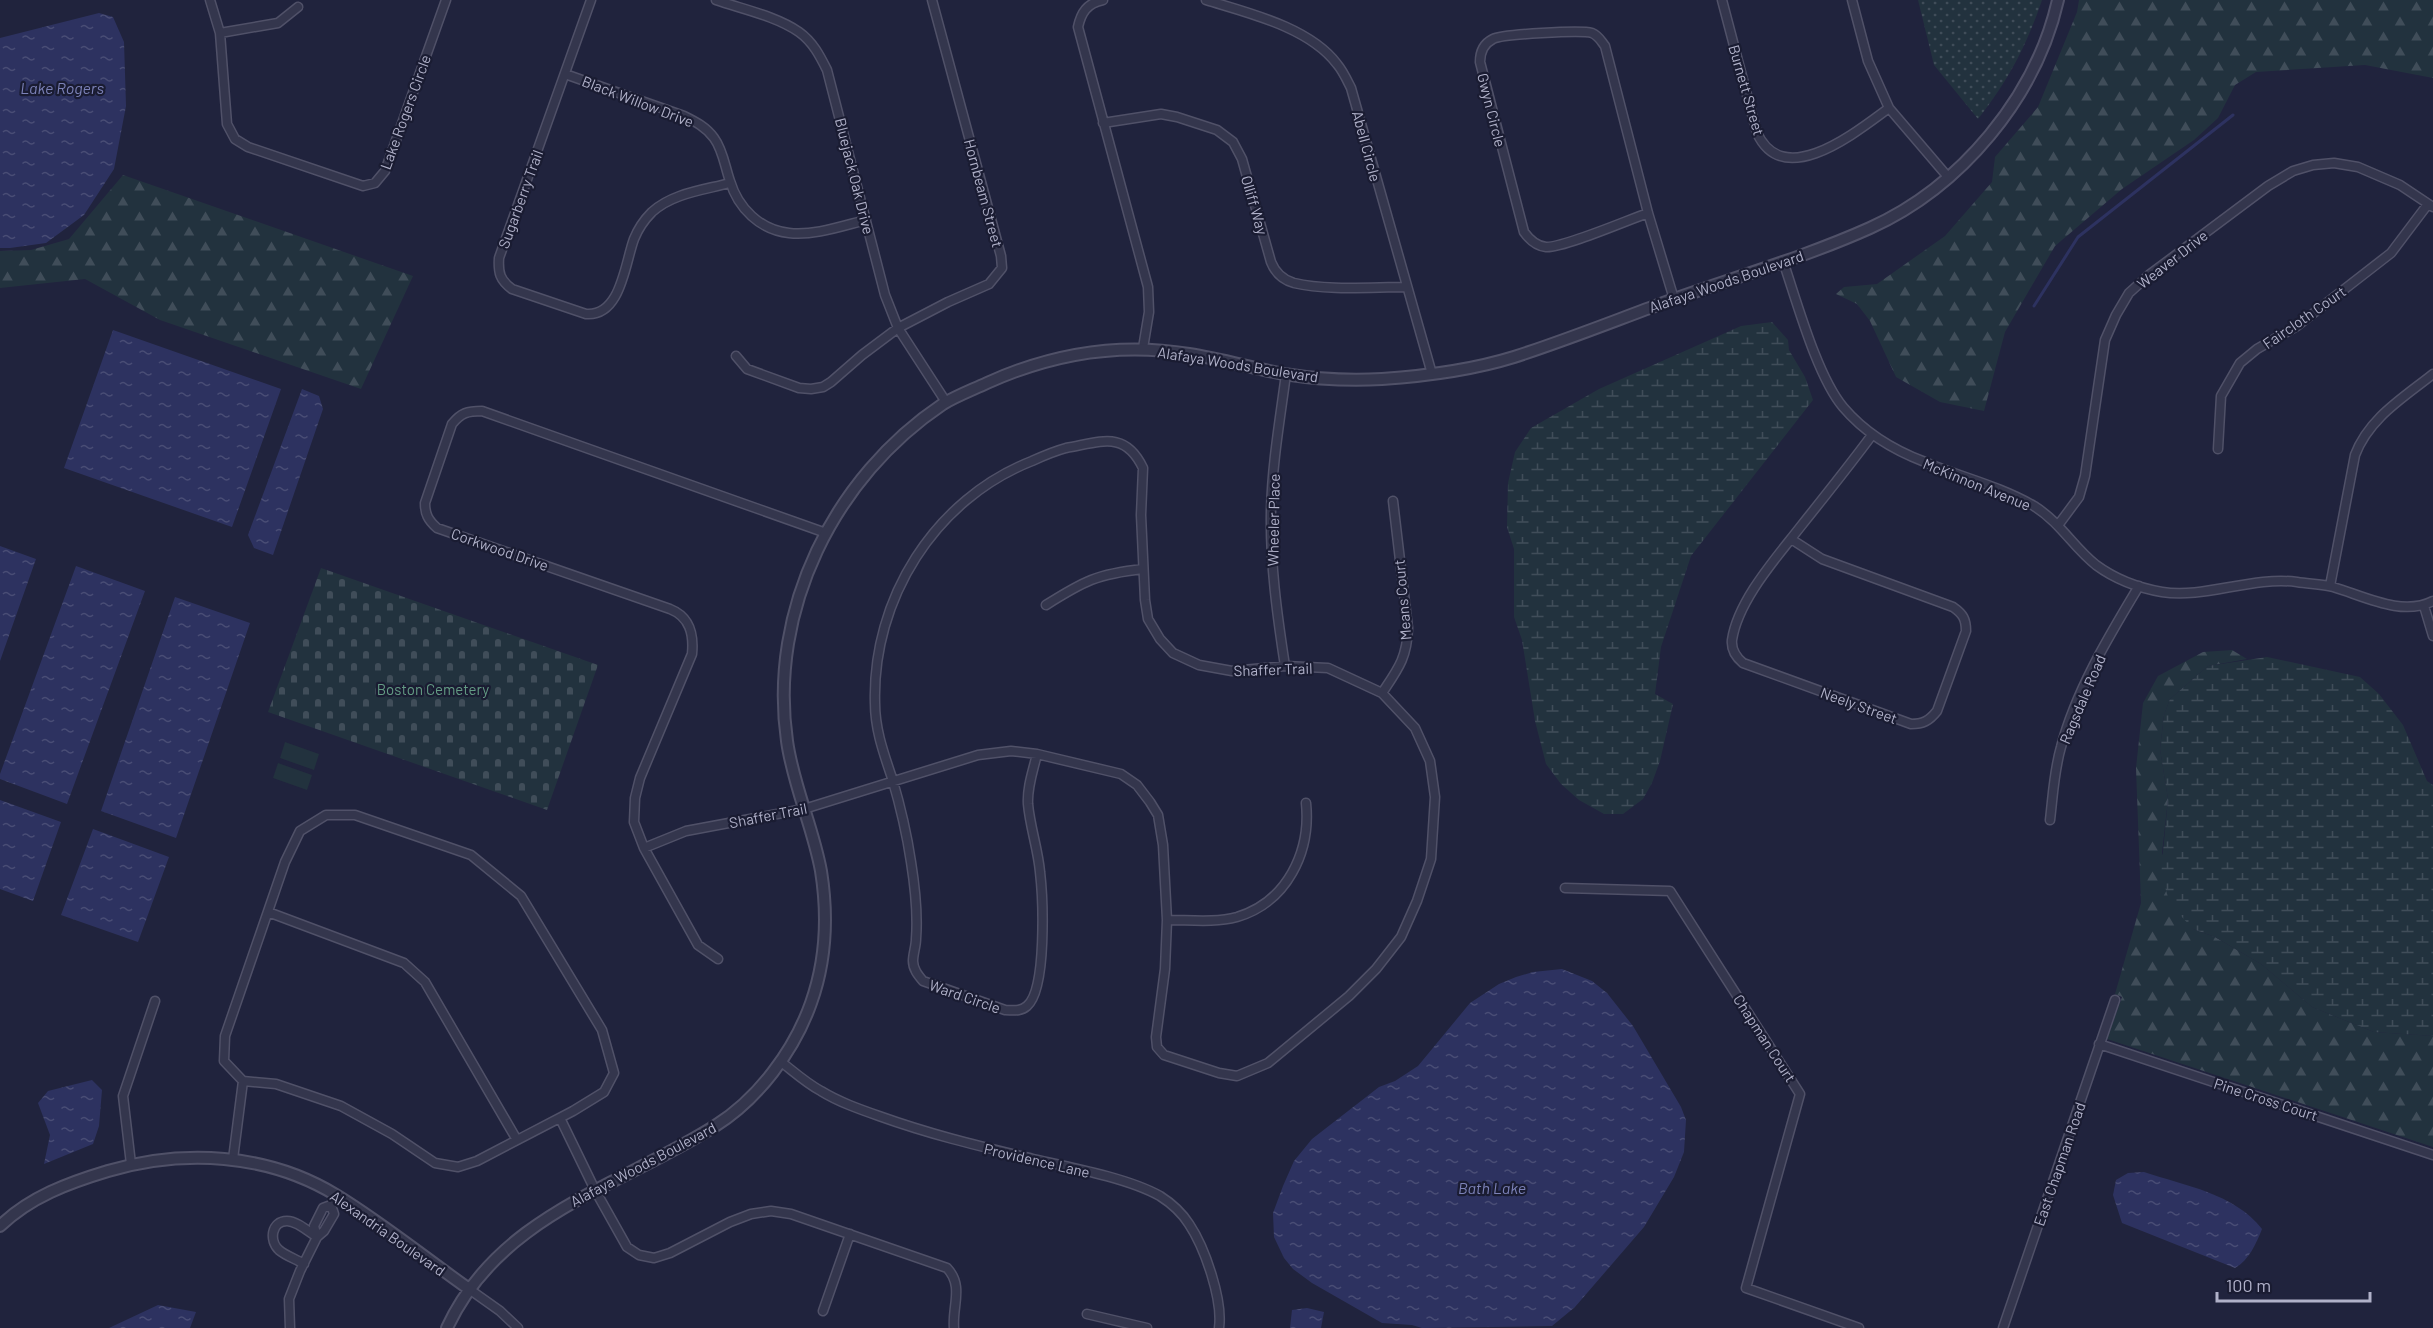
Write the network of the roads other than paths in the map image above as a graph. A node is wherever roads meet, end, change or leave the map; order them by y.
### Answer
1 (210, 0) edge
2 (446, 0) edge
3 (591, 0) edge
4 (716, 0) edge
5 (932, 0) edge
6 (1103, 0) edge
7 (1206, 0) edge
8 (1722, 0) edge
9 (1852, 0) edge
10 (2058, 0) edge
11 (298, 8) dead end
12 (220, 33) junction
13 (565, 74) junction
14 (1889, 108) junction
15 (1103, 123) junction
16 (1948, 177) junction
17 (730, 183) junction
18 (2431, 205) edge
19 (1648, 213) junction
20 (866, 220) junction
21 (1783, 261) junction
22 (1406, 287) junction
23 (1674, 299) junction
24 (898, 328) junction
25 (1143, 348) junction
26 (735, 356) dead end
27 (1286, 374) junction
28 (1431, 374) junction
29 (2433, 374) edge
30 (946, 402) junction
31 (1872, 435) junction
32 (2218, 449) dead end
33 (1393, 501) dead end
34 (2059, 524) junction
35 (826, 533) junction
36 (1791, 538) junction
37 (1143, 569) junction
38 (2139, 586) junction
39 (2330, 586) junction
40 (2433, 601) edge
41 (1046, 605) dead end
42 (2424, 606) junction
43 (2433, 636) edge
44 (1285, 666) junction
45 (1382, 693) junction
46 (1038, 754) junction
47 (893, 781) junction
48 (1306, 803) dead end
49 (804, 810) junction
50 (2050, 820) dead end
51 (644, 848) junction
52 (1565, 888) dead end
53 (268, 912) junction
54 (1167, 920) junction
55 (718, 959) dead end
56 (2115, 1000) dead end
57 (155, 1001) dead end
58 (2099, 1044) junction
59 (780, 1061) junction
60 (243, 1081) junction
61 (560, 1118) junction
62 (517, 1140) junction
63 (2433, 1155) edge
64 (233, 1159) junction
65 (131, 1164) junction
66 (595, 1190) junction
67 (333, 1200) junction
68 (0, 1226) edge
69 (850, 1234) junction
70 (317, 1237) junction
71 (304, 1263) junction
72 (469, 1289) junction
73 (823, 1311) dead end
74 (1087, 1314) dead end
75 (290, 1328) edge
76 (447, 1328) edge
77 (518, 1328) edge
78 (954, 1328) edge
79 (1147, 1328) edge
80 (1219, 1328) edge
81 (1859, 1328) edge
82 (2003, 1328) edge

1 - 12 street, Lake Rogers Circle
2 - 12 street, Lake Rogers Circle
3 - 13 street, Sugarberry Trail
4 - 20 street, Bluejack Oak Drive
5 - 24 street, Hornbeam Street
6 - 15 street
7 - 22 street, Abell Circle
8 - 14 street, Burnett Street
9 - 14 street
10 - 16 street, Alafaya Woods Boulevard
11 - 12 street
13 - 17 street, Black Willow Drive
13 - 17 street, Sugarberry Trail
14 - 16 street
15 - 22 street, Olliff Way
15 - 25 street
16 - 21 street, Alafaya Woods Boulevard
17 - 20 street, Black Willow Drive
18 - 32 street, Faircloth Court
18 - 34 street, Weaver Drive
19 - 19 street, Gwyn Circle
19 - 23 street, Gwyn Circle
20 - 24 street, Bluejack Oak Drive
21 - 23 street, Alafaya Woods Boulevard
21 - 31 street, McKinnon Avenue
22 - 28 street, Abell Circle
23 - 28 street, Alafaya Woods Boulevard
24 - 26 street
24 - 30 street, Bluejack Oak Drive
25 - 27 street, Alafaya Woods Boulevard
25 - 30 street, Alafaya Woods Boulevard
27 - 28 street, Alafaya Woods Boulevard
27 - 44 street, Wheeler Place
29 - 39 street
30 - 35 street, Alafaya Woods Boulevard
31 - 34 street, McKinnon Avenue
31 - 36 street, Neely Street
33 - 45 street, Means Court
34 - 38 street, McKinnon Avenue
35 - 49 street, Alafaya Woods Boulevard
35 - 51 street, Corkwood Drive
36 - 36 street, Neely Street
37 - 41 street
37 - 44 street, Shaffer Trail
37 - 47 street, Shaffer Trail
38 - 39 street, McKinnon Avenue
38 - 50 street, Ragsdale Road
39 - 42 street, McKinnon Avenue
40 - 42 street
42 - 43 street
44 - 45 street, Shaffer Trail
45 - 54 street, Shaffer Trail
46 - 47 street, Shaffer Trail
46 - 47 street, Ward Circle
46 - 54 street, Shaffer Trail
47 - 49 street, Shaffer Trail
48 - 54 street
49 - 51 street, Shaffer Trail
49 - 59 street, Alafaya Woods Boulevard
51 - 55 street, Corkwood Drive
52 - 81 street, Chapman Court
53 - 60 street
53 - 61 street
53 - 62 street
56 - 58 street, East Chapman Road
57 - 65 street
58 - 63 street, Pine Cross Court
58 - 82 street, East Chapman Road
59 - 66 street, Alafaya Woods Boulevard
59 - 80 street, Providence Lane
60 - 62 street
60 - 64 street
61 - 62 street
61 - 66 street
64 - 65 street, Alexandria Boulevard
64 - 67 street, Alexandria Boulevard
65 - 68 street, Alexandria Boulevard
66 - 69 street
66 - 72 street, Alafaya Woods Boulevard
67 - 70 street
67 - 72 street, Alexandria Boulevard
69 - 73 street
69 - 78 street
70 - 71 street
70 - 71 street
71 - 75 street
72 - 76 street, Alafaya Woods Boulevard
72 - 77 street
74 - 79 street

